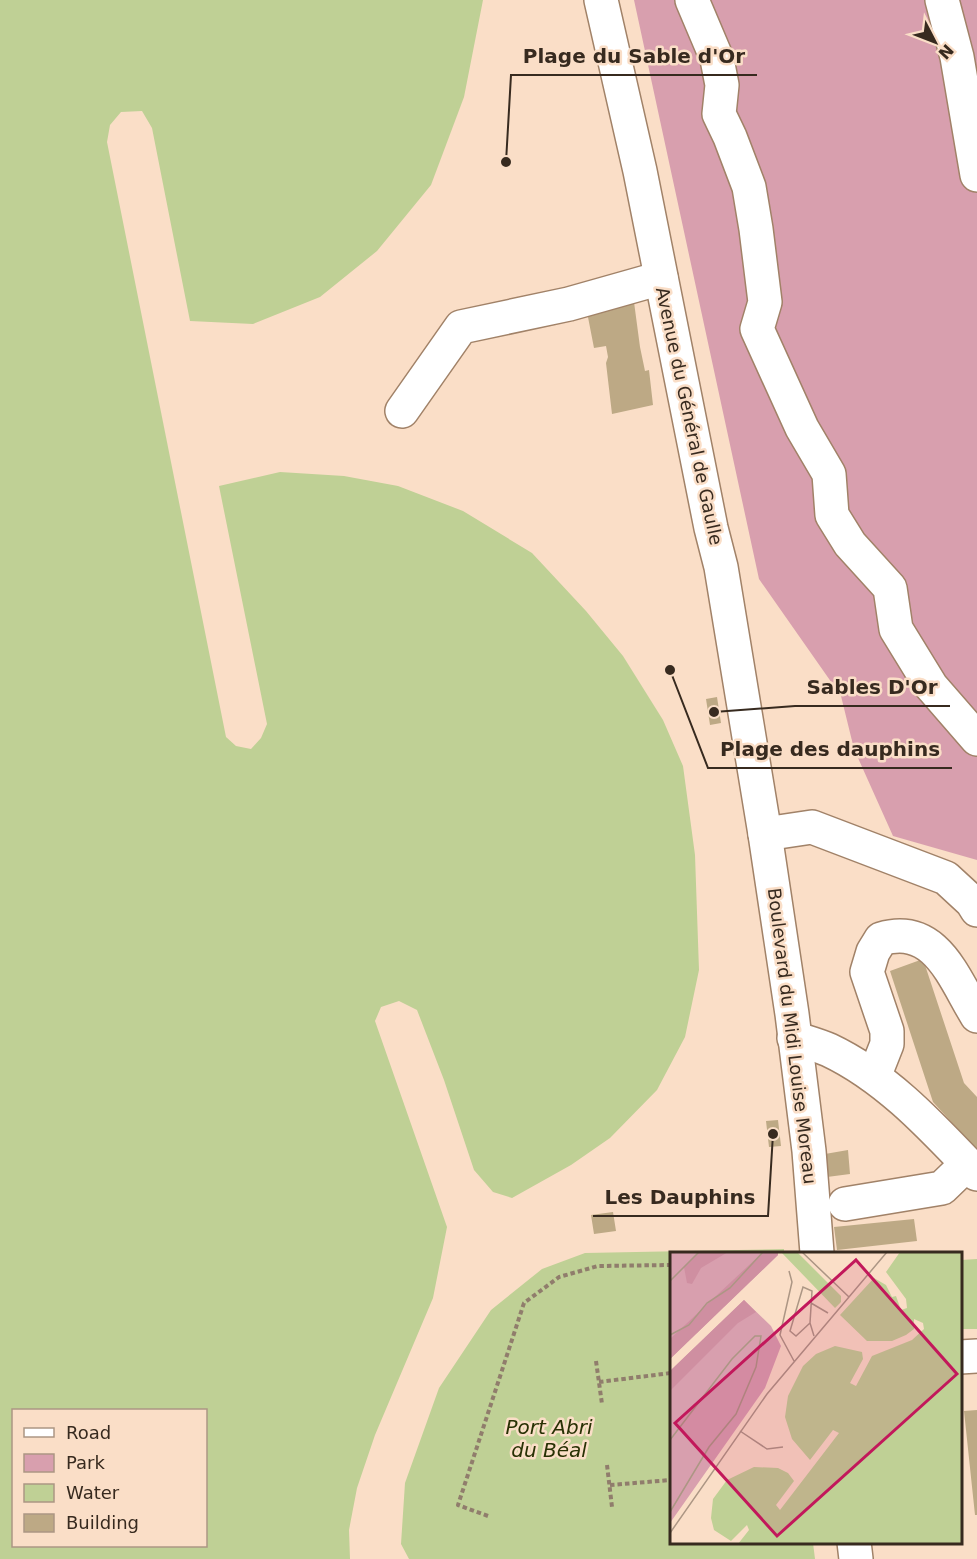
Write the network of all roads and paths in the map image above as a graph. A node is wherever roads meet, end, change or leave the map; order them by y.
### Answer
1 (601, 0) edge
2 (692, 0) edge
3 (942, 0) edge
4 (977, 175) edge
5 (661, 278) junction
6 (402, 411) dead end
7 (977, 739) edge
8 (765, 834) junction
9 (977, 910) edge
10 (977, 1016) edge
11 (796, 1053) junction
12 (865, 1072) junction
13 (972, 1169) edge
14 (845, 1204) dead end
15 (816, 1246) edge
16 (670, 1265) edge
17 (977, 1356) edge
18 (962, 1357) edge
19 (596, 1361) dead end
20 (670, 1374) edge
21 (598, 1382) junction
22 (602, 1404) dead end
23 (608, 1464) dead end
24 (670, 1480) edge
25 (610, 1485) junction
26 (612, 1507) dead end
27 (488, 1516) dead end
28 (854, 1544) edge
29 (856, 1559) edge

1 - 5 main road, Avenue du Général de Gaulle
2 - 7 main road
3 - 4 main road
5 - 6 main road
5 - 8 main road, Avenue du Général de Gaulle
8 - 9 main road
8 - 11 main road, Boulevard du Midi Louise Moreau
10 - 12 main road
11 - 12 main road
11 - 15 main road, Boulevard du Midi Louise Moreau
12 - 13 main road
13 - 14 main road
16 - 27 path
17 - 18 main road
19 - 21 path
20 - 21 path
21 - 22 path
23 - 25 path
24 - 25 path
25 - 26 path
28 - 29 main road

